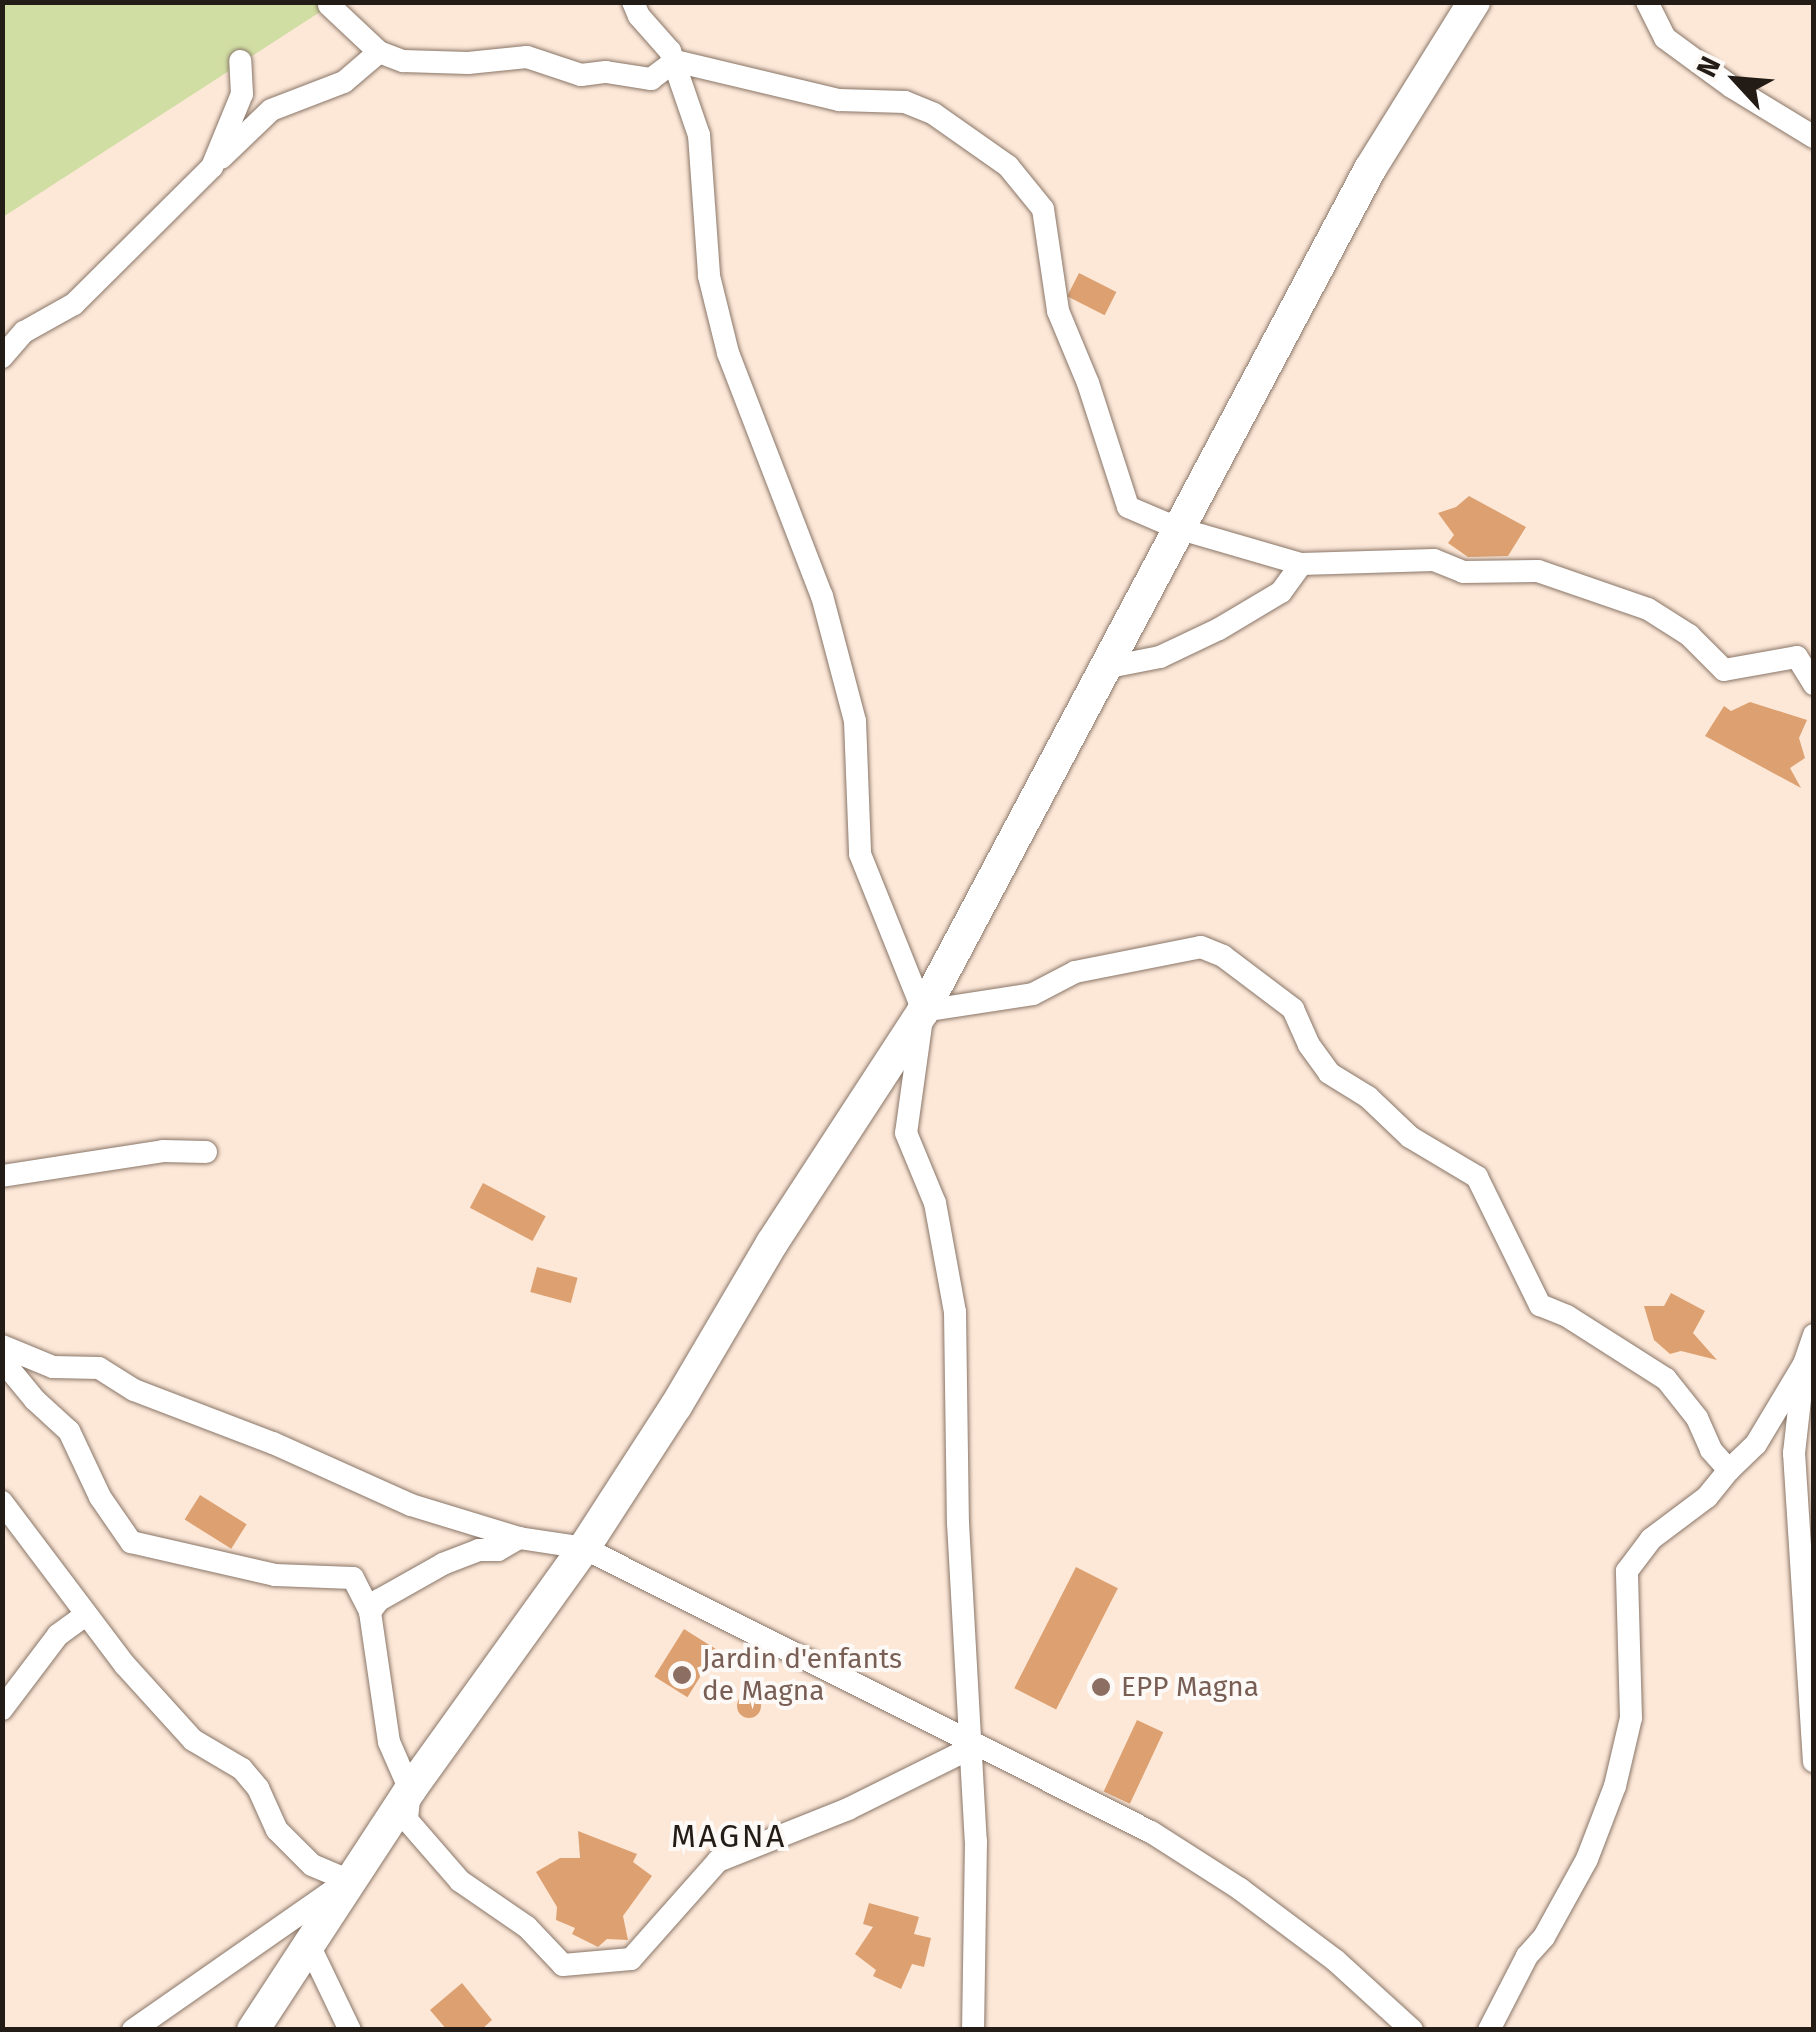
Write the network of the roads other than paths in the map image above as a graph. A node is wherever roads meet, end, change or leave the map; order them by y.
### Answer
1 (633, 2) edge
2 (1474, 2) edge
3 (1647, 2) edge
4 (329, 6) dead end
5 (379, 52) junction
6 (240, 60) dead end
7 (675, 62) junction
8 (1814, 137) edge
9 (212, 167) junction
10 (2, 358) edge
11 (1177, 528) junction
12 (1301, 564) junction
13 (1104, 668) junction
14 (1814, 684) edge
15 (923, 1011) junction
16 (206, 1152) dead end
17 (2, 1176) edge
18 (1814, 1335) edge
19 (2, 1346) edge
20 (2, 1360) edge
21 (1804, 1364) junction
22 (1729, 1470) junction
23 (2, 1502) edge
24 (518, 1538) junction
25 (584, 1548) junction
26 (370, 1612) junction
27 (86, 1615) junction
28 (2, 1709) edge
29 (973, 1747) junction
30 (1814, 1760) edge
31 (410, 1790) junction
32 (348, 1880) junction
33 (310, 1947) junction
34 (133, 2030) edge
35 (253, 2030) edge
36 (350, 2030) edge
37 (973, 2030) edge
38 (1412, 2030) edge
39 (1489, 2030) edge

1 - 7 street
2 - 11 street
3 - 8 street
4 - 5 street
5 - 7 street
5 - 9 street
6 - 9 street
7 - 11 street
7 - 15 street
9 - 10 street
11 - 12 street
11 - 13 street
12 - 13 street
12 - 14 street
13 - 15 street
15 - 22 street
15 - 25 street
15 - 29 street
16 - 17 street
18 - 21 street
19 - 24 street
20 - 26 street
21 - 22 street
21 - 30 street
22 - 39 street
23 - 27 street
24 - 25 street
24 - 26 street
25 - 29 street
25 - 31 street
26 - 31 street
27 - 28 street
27 - 32 street
29 - 31 street
29 - 37 street
29 - 38 street
31 - 32 street
32 - 33 street
32 - 34 street
33 - 35 street
33 - 36 street

